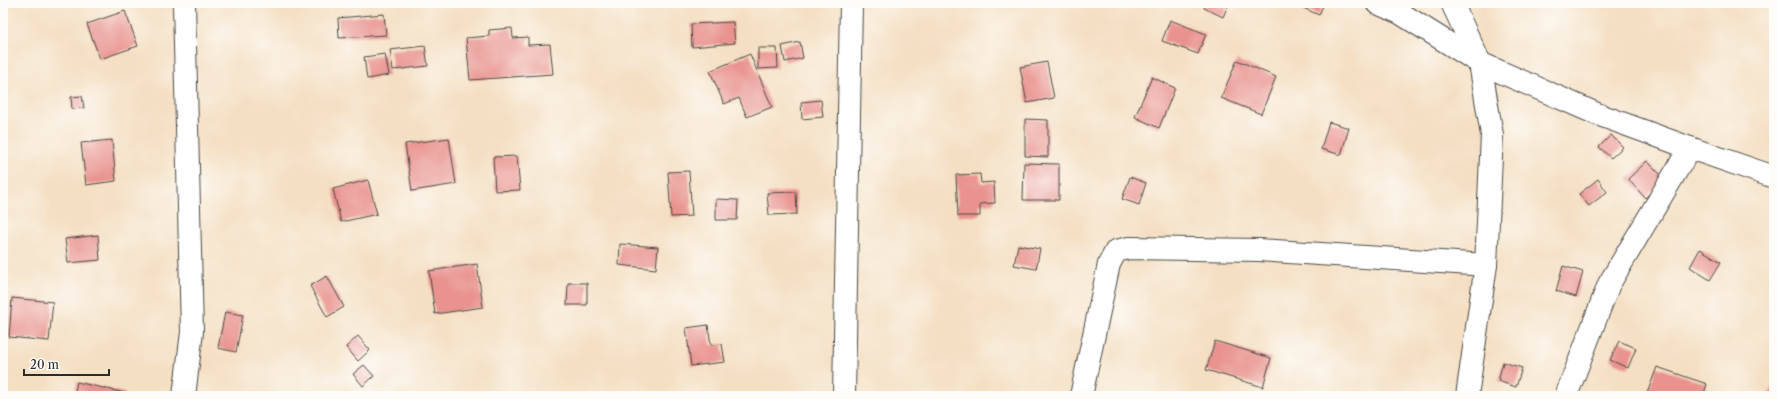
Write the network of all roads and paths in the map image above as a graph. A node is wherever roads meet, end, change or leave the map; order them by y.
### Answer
1 (184, 3) edge
2 (850, 3) edge
3 (1377, 3) edge
4 (1452, 3) edge
5 (1480, 63) junction
6 (1690, 148) junction
7 (1774, 177) edge
8 (1486, 265) junction
9 (184, 396) edge
10 (844, 396) edge
11 (1081, 396) edge
12 (1467, 396) edge
13 (1566, 396) edge

1 - 9 street
2 - 10 street
3 - 5 street
4 - 5 street
5 - 6 street
5 - 8 street
6 - 7 street
6 - 13 street
8 - 11 street
8 - 12 street

